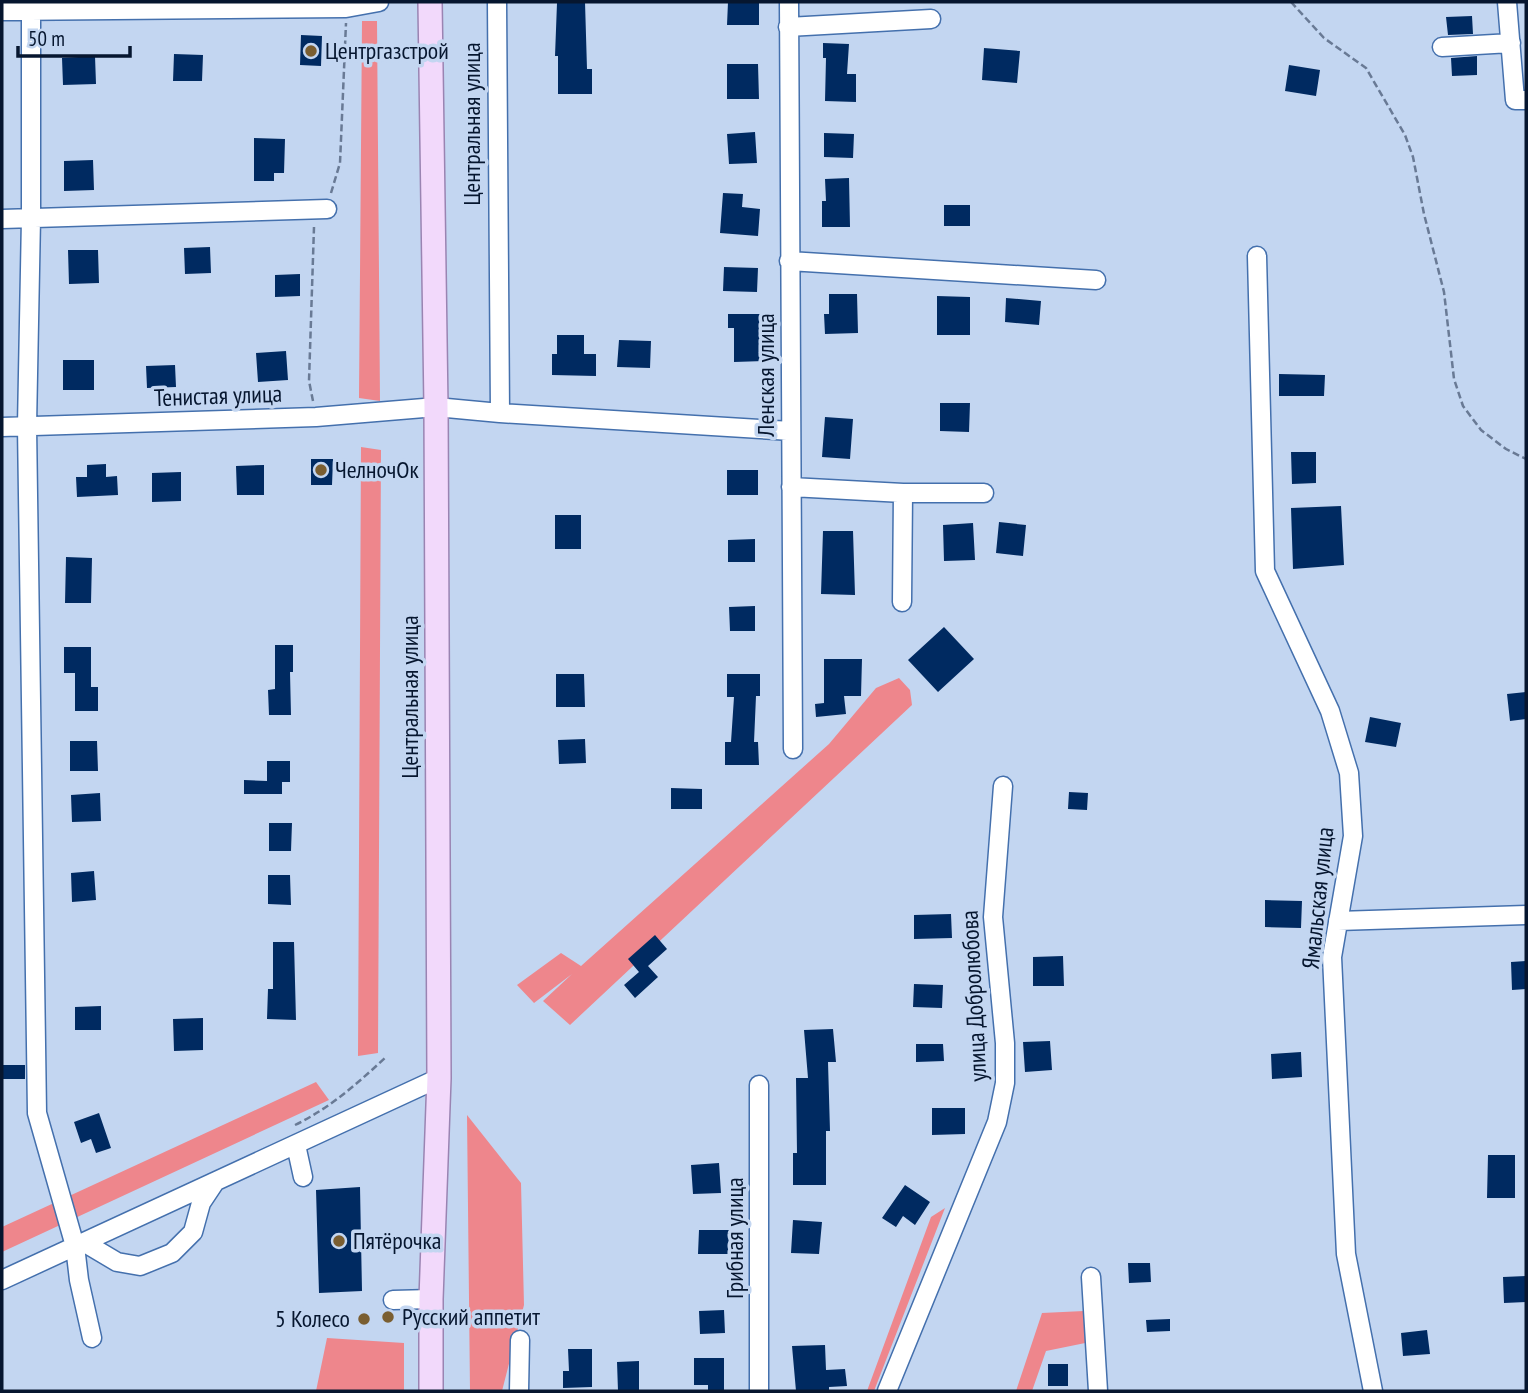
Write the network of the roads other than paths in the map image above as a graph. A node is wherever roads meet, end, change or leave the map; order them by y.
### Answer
1 (379, 2) edge
2 (430, 2) edge
3 (497, 2) edge
4 (789, 2) edge
5 (1507, 2) edge
6 (31, 6) edge
7 (2, 11) edge
8 (931, 19) dead end
9 (788, 27) junction
10 (1511, 43) junction
11 (1442, 47) dead end
12 (1521, 100) edge
13 (327, 209) road end
14 (31, 218) junction
15 (2, 219) edge
16 (1258, 256) dead end
17 (789, 261) junction
18 (1096, 280) dead end
19 (436, 407) junction
20 (500, 414) junction
21 (2, 426) edge
22 (27, 426) junction
23 (791, 432) junction
24 (791, 487) junction
25 (902, 493) junction
26 (984, 494) dead end
27 (902, 602) dead end
28 (793, 749) dead end
29 (1003, 786) dead end
30 (1526, 915) edge
31 (1338, 921) junction
32 (439, 1078) junction
33 (760, 1085) dead end
34 (296, 1145) junction
35 (303, 1177) dead end
36 (215, 1182) junction
37 (80, 1245) junction
38 (1091, 1277) dead end
39 (2, 1280) edge
40 (431, 1299) junction
41 (393, 1300) dead end
42 (92, 1338) dead end
43 (520, 1340) dead end
44 (431, 1391) edge
45 (519, 1391) edge
46 (759, 1391) edge
47 (887, 1391) edge
48 (1098, 1391) edge
49 (1373, 1391) edge

1 - 6 street
2 - 19 main road, Центральная улица
3 - 20 street, Центральная улица
4 - 9 street, Ленская улица
5 - 10 street
6 - 7 street
6 - 14 street
8 - 9 street
9 - 17 street, Ленская улица
10 - 11 street
10 - 12 street
13 - 14 street
14 - 15 street
14 - 22 street
16 - 31 street, Ямальская улица
17 - 18 street
17 - 23 street, Ленская улица
19 - 20 street, Тенистая улица
19 - 22 street, Тенистая улица
19 - 32 main road, Центральная улица
20 - 23 street, Тенистая улица
21 - 22 street, Тенистая улица
22 - 37 street
23 - 24 street, Ленская улица
24 - 25 street
24 - 28 street, Ленская улица
25 - 26 street
25 - 27 street
29 - 47 street, улица Добролюбова
30 - 31 street
31 - 49 street, Ямальская улица
32 - 34 street
32 - 40 main road, Центральная улица
33 - 46 street, Грибная улица
34 - 35 street
34 - 36 street
36 - 37 street
36 - 37 street
37 - 39 street
37 - 42 street
38 - 48 street
40 - 41 street
40 - 44 main road, Центральная улица
43 - 45 street

